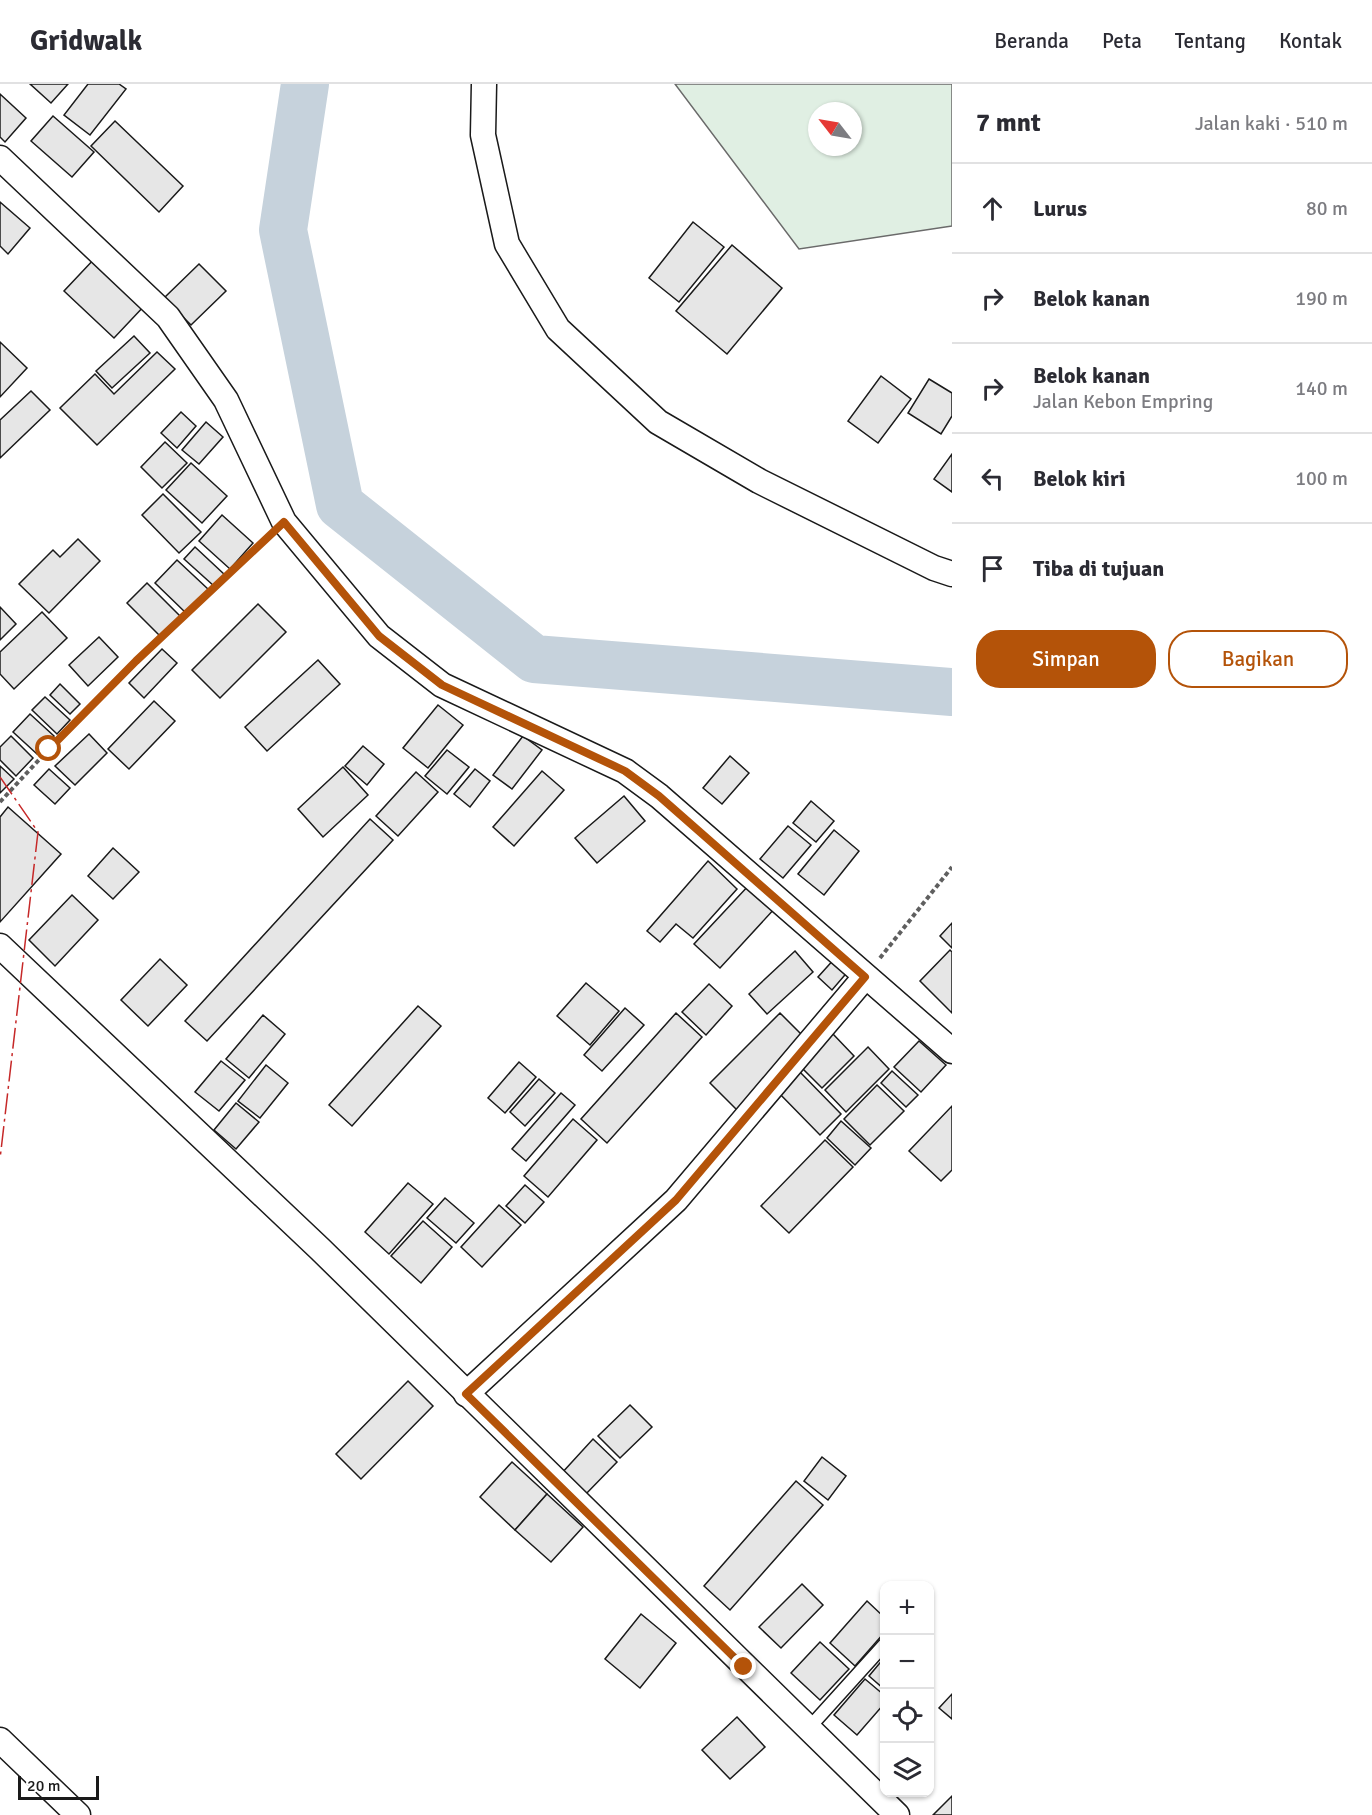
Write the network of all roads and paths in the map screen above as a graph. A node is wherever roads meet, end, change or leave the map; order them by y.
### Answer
1 (484, 84) edge
2 (0, 158) edge
3 (284, 522) junction
4 (952, 574) edge
5 (0, 802) edge
6 (952, 867) edge
7 (0, 946) edge
8 (865, 977) junction
9 (952, 1051) edge
10 (466, 1394) junction
11 (880, 1650) edge
12 (808, 1729) junction
13 (0, 1740) edge
14 (78, 1815) edge
15 (897, 1815) edge

1 - 4 street
2 - 3 street
3 - 5 path
3 - 8 street
6 - 8 path
7 - 10 street
8 - 9 street
8 - 10 street
10 - 12 street
11 - 12 lane
12 - 15 street
13 - 14 street

